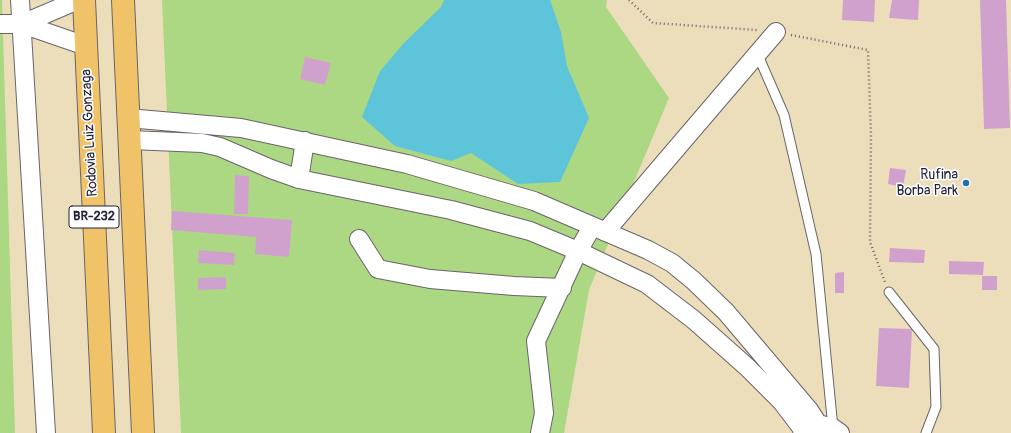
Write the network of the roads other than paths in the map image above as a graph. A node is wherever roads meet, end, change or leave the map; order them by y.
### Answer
1 (20, 0) edge
2 (78, 0) edge
3 (84, 0) edge
4 (123, 0) edge
5 (0, 24) edge
6 (22, 24) junction
7 (776, 32) road end
8 (86, 46) junction
9 (757, 53) junction
10 (128, 118) junction
11 (130, 140) junction
12 (305, 141) junction
13 (299, 179) junction
14 (598, 229) junction
15 (359, 239) dead end
16 (578, 251) junction
17 (562, 288) junction
18 (889, 292) road end
19 (828, 430) edge
20 (46, 433) edge
21 (104, 433) edge
22 (143, 433) edge
23 (540, 433) edge
24 (803, 433) edge
25 (926, 433) edge

1 - 6 street
2 - 6 street
3 - 8 highway, Rodovia Luiz Gonzaga / BR-232
4 - 10 highway, BR-232
5 - 6 street
6 - 8 street
6 - 20 street
7 - 9 street
8 - 21 highway, Rodovia Luiz Gonzaga / BR-232
9 - 14 street
9 - 19 lane
10 - 11 highway, BR-232
10 - 12 street
11 - 13 street
11 - 22 highway, BR-232
12 - 13 street
12 - 14 street
13 - 16 street
14 - 16 street
14 - 19 street
15 - 17 street
16 - 17 street
16 - 24 street
17 - 23 street
18 - 25 lane

